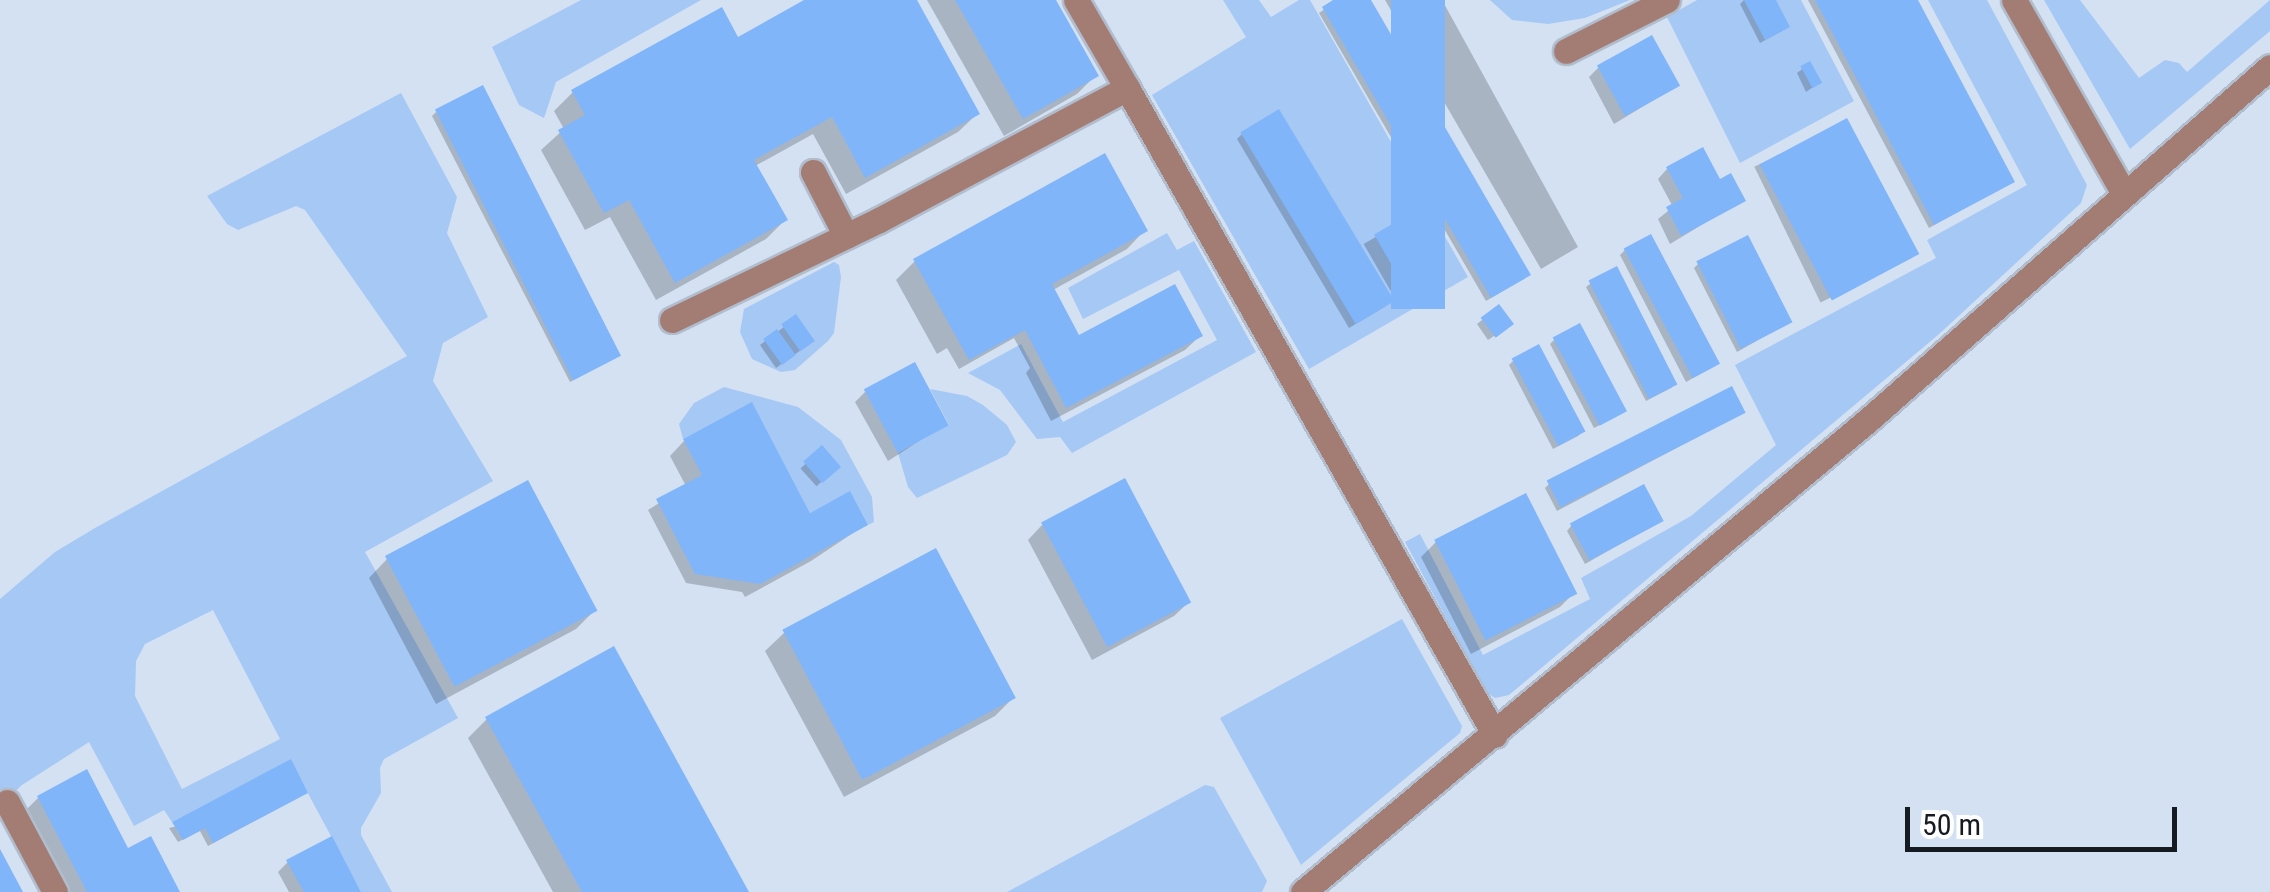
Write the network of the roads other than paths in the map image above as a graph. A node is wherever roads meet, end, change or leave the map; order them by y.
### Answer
1 (1076, 0) edge
2 (1667, 0) edge
3 (2014, 0) edge
4 (1566, 51) dead end
5 (2270, 67) edge
6 (1127, 88) junction
7 (813, 172) dead end
8 (2124, 194) junction
9 (846, 236) junction
10 (672, 320) dead end
11 (1494, 734) junction
12 (7, 802) dead end
13 (55, 892) edge
14 (1303, 892) edge

1 - 6 street
2 - 4 street
3 - 8 street
5 - 8 street
6 - 9 street
6 - 11 street
7 - 9 street
8 - 11 street
9 - 10 street
11 - 14 street
12 - 13 street

